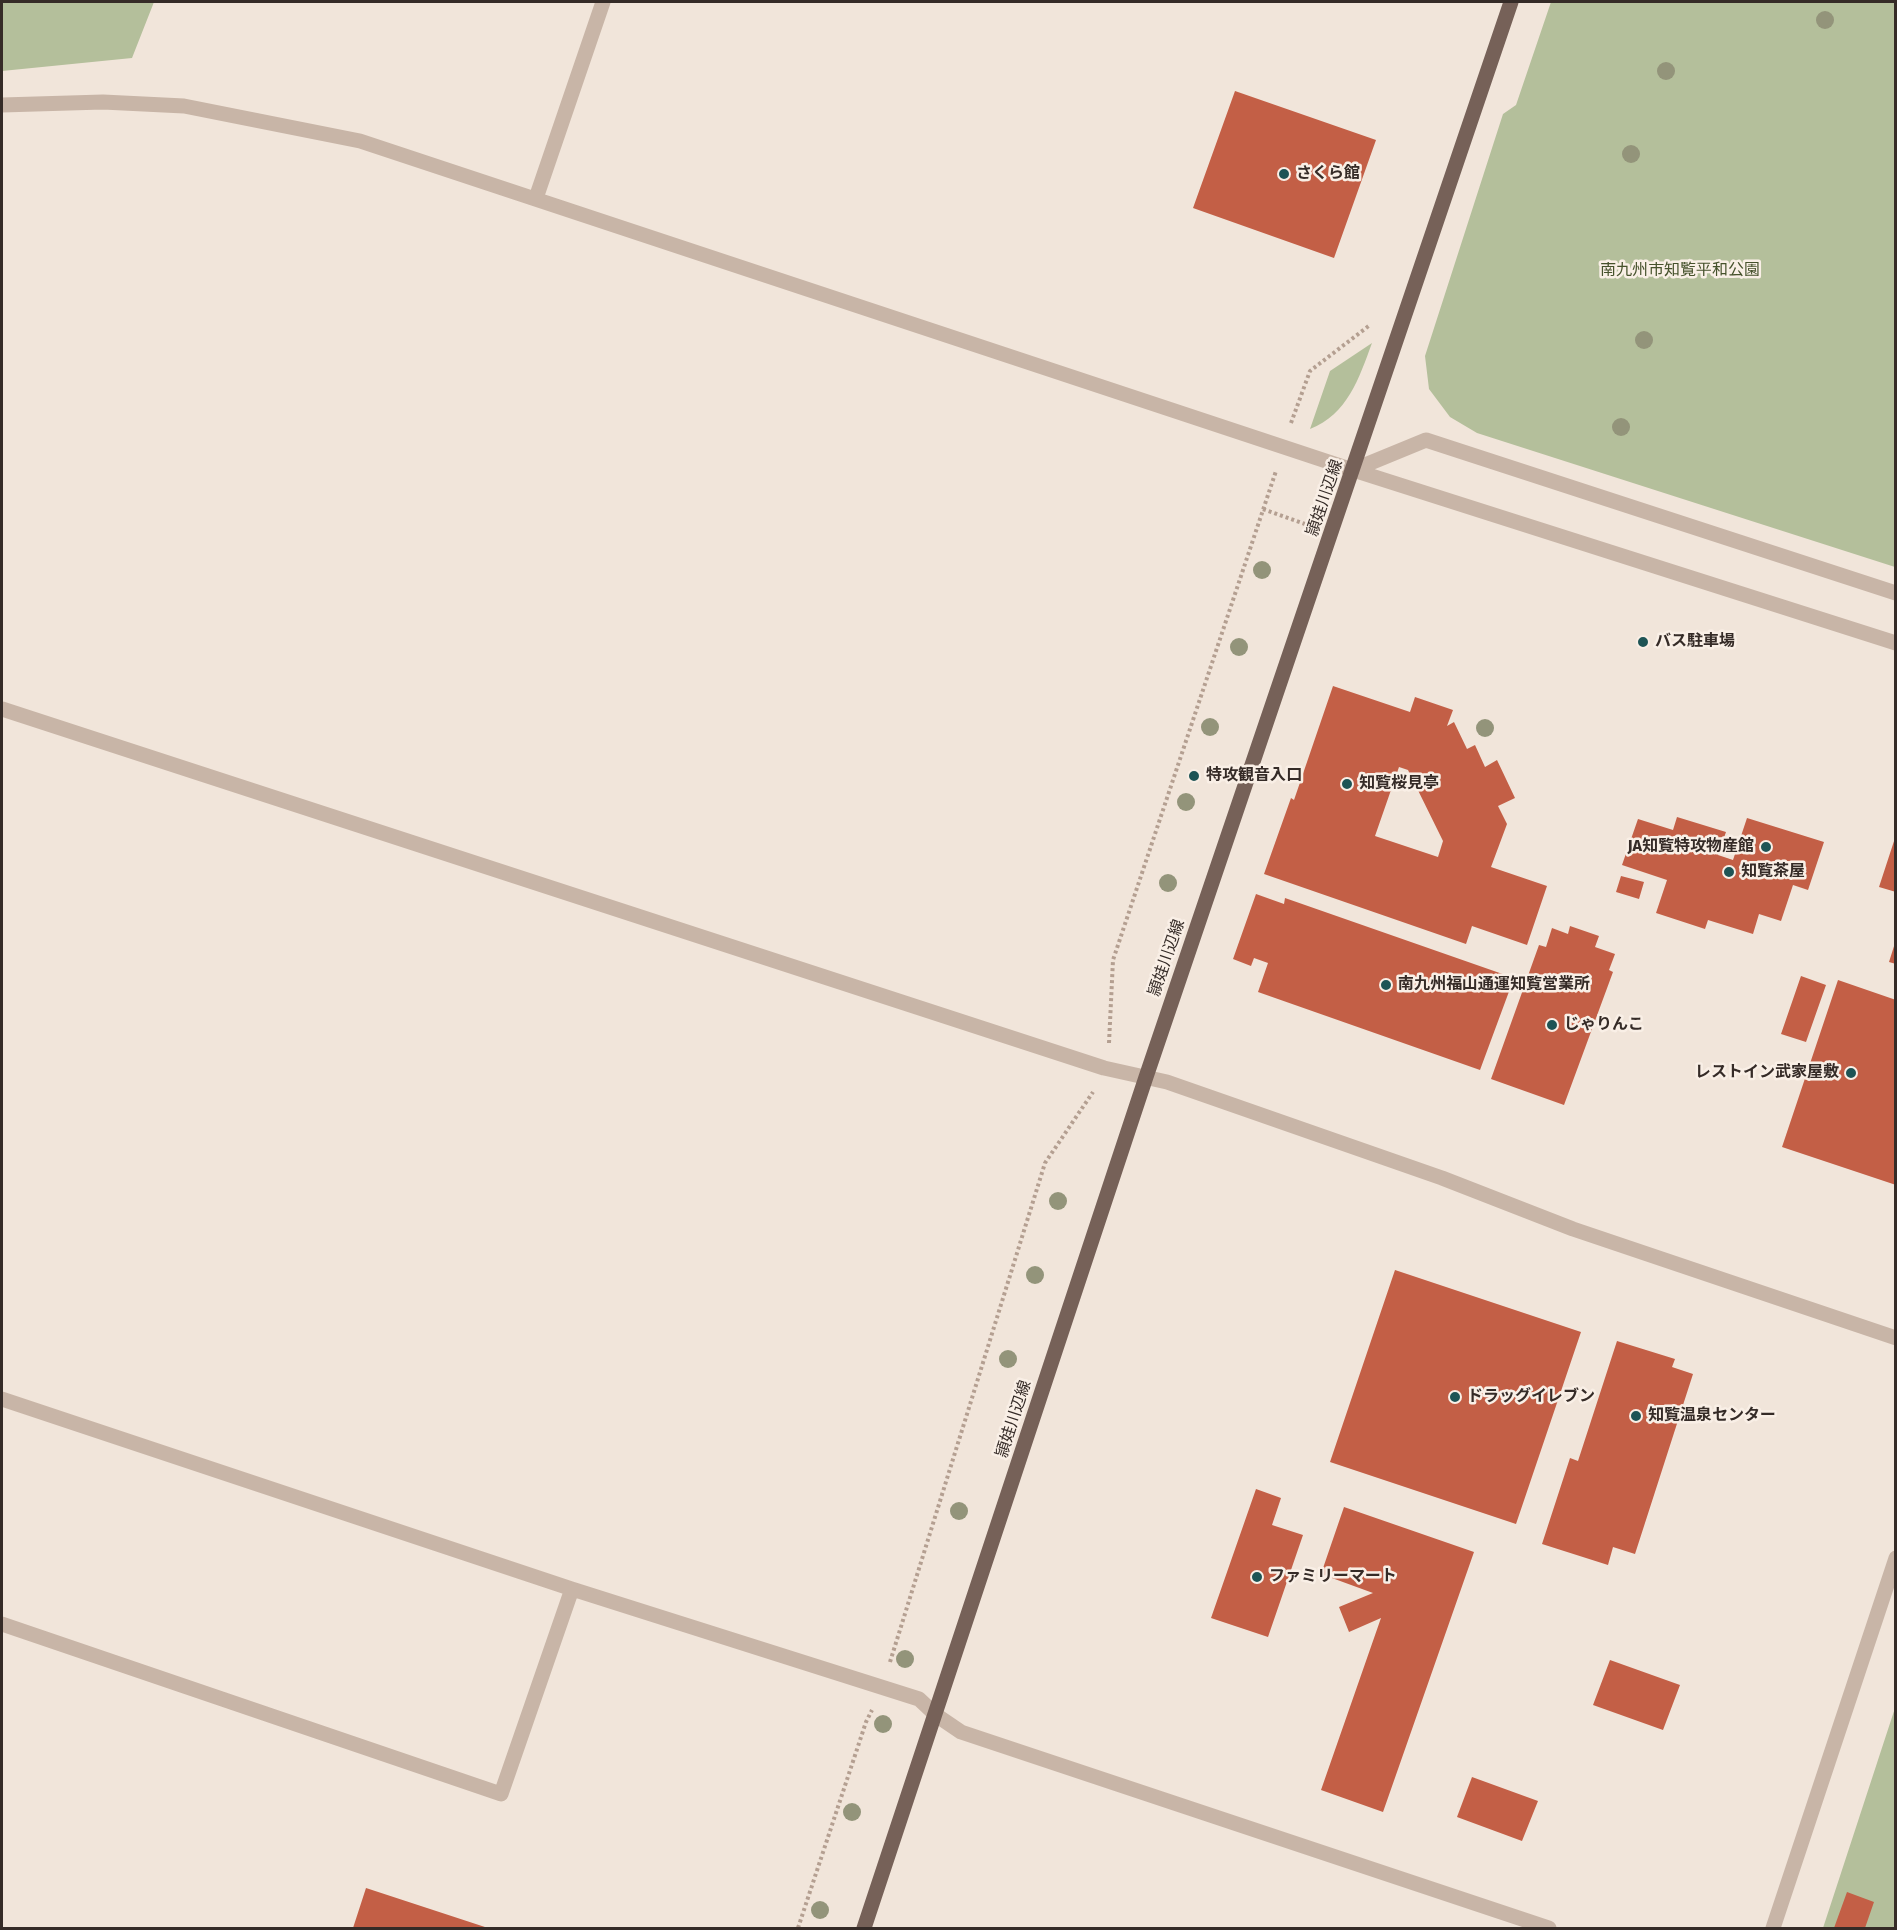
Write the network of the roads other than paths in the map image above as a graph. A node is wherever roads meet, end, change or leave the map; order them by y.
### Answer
1 (603, 2) edge
2 (1511, 2) edge
3 (2, 105) edge
4 (536, 198) junction
5 (1353, 470) junction
6 (1896, 593) edge
7 (1896, 643) edge
8 (2, 710) edge
9 (1146, 1077) junction
10 (1896, 1338) edge
11 (2, 1399) edge
12 (1896, 1557) edge
13 (572, 1589) junction
14 (2, 1624) edge
15 (936, 1715) junction
16 (864, 1929) edge
17 (1550, 1929) edge
18 (1773, 1929) edge

1 - 4 street
2 - 5 main road, 頴娃川辺線
3 - 4 street
4 - 5 street
5 - 6 street
5 - 7 street
5 - 9 main road, 頴娃川辺線
8 - 9 street
9 - 10 street
9 - 15 main road, 頴娃川辺線
11 - 13 street
12 - 18 street
13 - 14 street
13 - 15 street
15 - 16 main road, 頴娃川辺線
15 - 17 street

